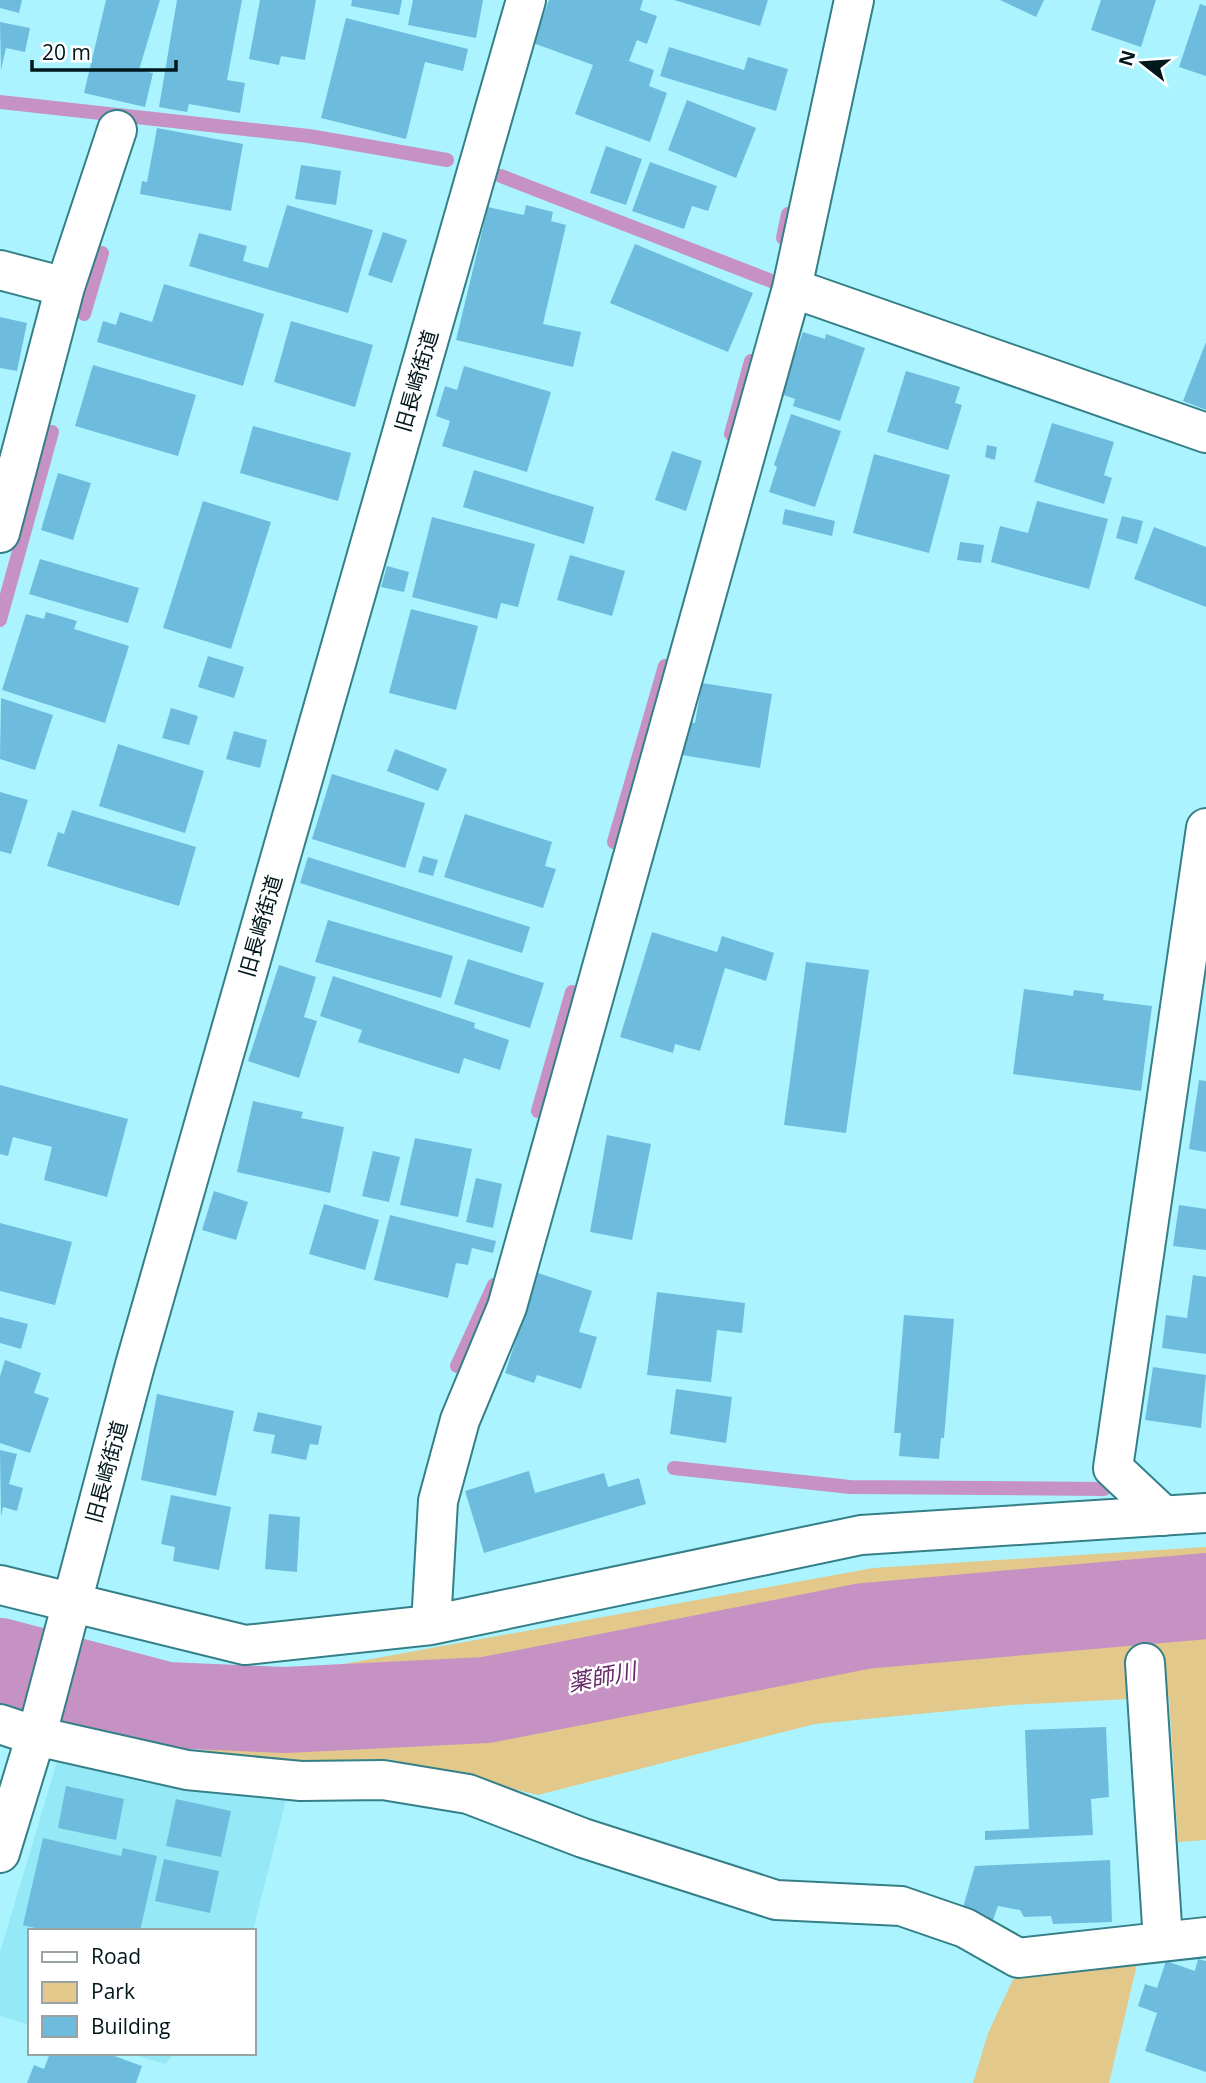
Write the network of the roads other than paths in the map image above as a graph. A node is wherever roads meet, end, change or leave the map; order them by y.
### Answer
1 (526, 0) edge
2 (854, 0) edge
3 (117, 130) dead end
4 (0, 270) edge
5 (65, 287) junction
6 (792, 288) junction
7 (1206, 433) edge
8 (0, 533) edge
9 (1206, 828) edge
10 (1206, 1513) edge
11 (1164, 1516) junction
12 (0, 1585) edge
13 (70, 1616) junction
14 (431, 1625) junction
15 (1145, 1662) dead end
16 (0, 1724) edge
17 (39, 1727) junction
18 (0, 1853) edge
19 (1206, 1937) edge
20 (1163, 1941) junction

1 - 13 street, 旧長崎街道
2 - 6 street
3 - 5 street
4 - 5 street
5 - 8 street
6 - 7 street
6 - 14 street
9 - 11 street
10 - 11 street
11 - 14 street
12 - 13 street
13 - 14 street
13 - 17 street, 旧長崎街道
15 - 20 street
16 - 17 street
17 - 18 street, 旧長崎街道
17 - 20 street
19 - 20 street

